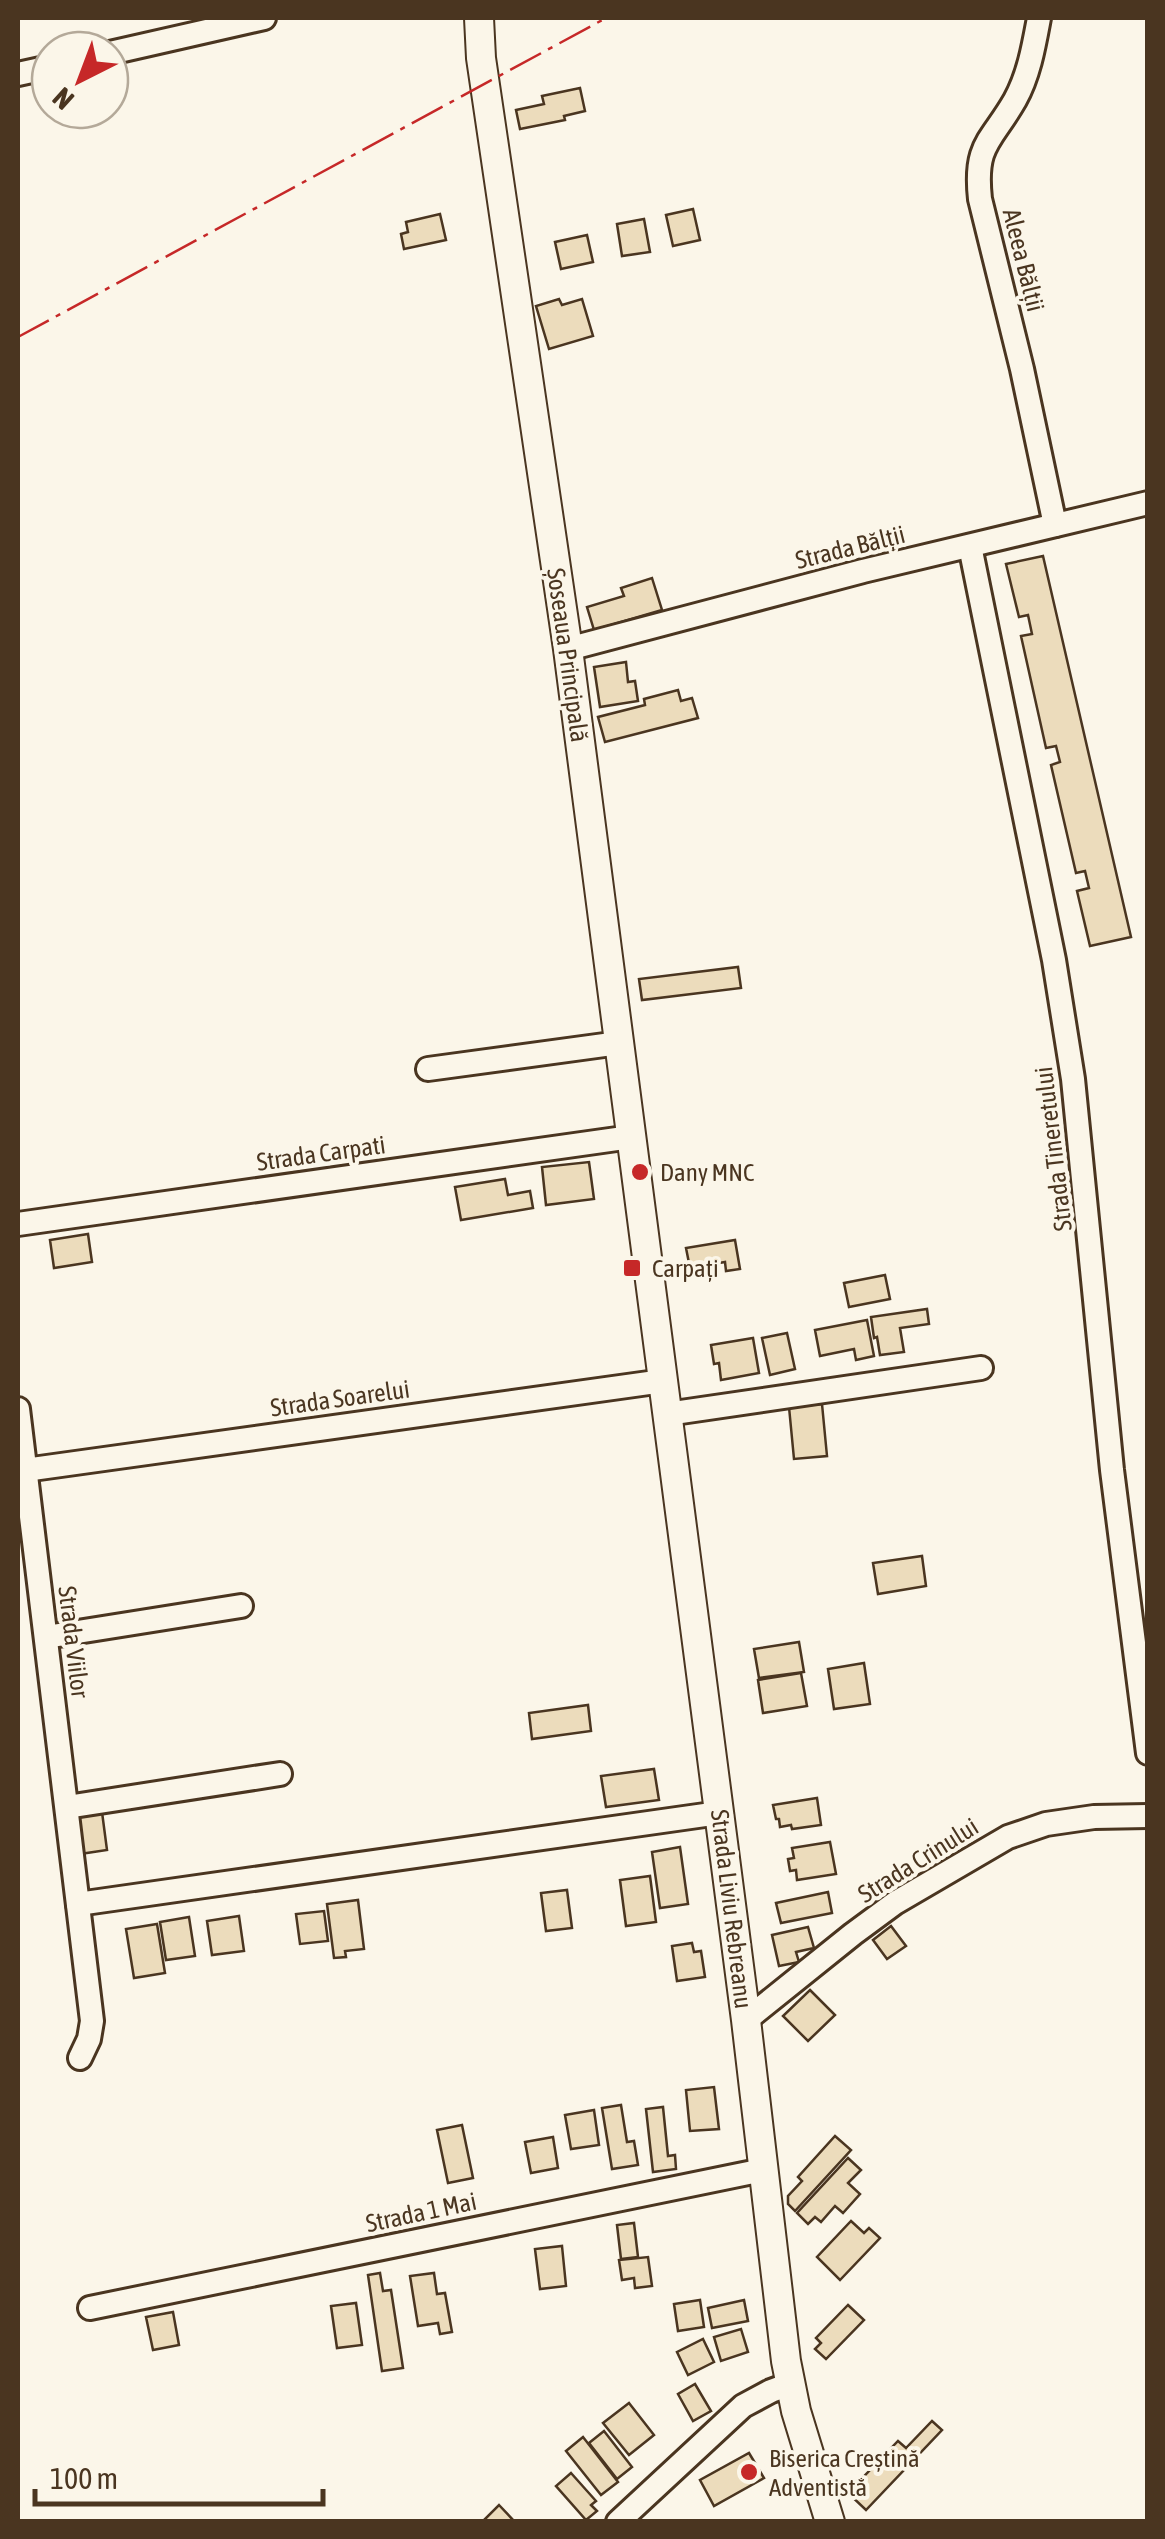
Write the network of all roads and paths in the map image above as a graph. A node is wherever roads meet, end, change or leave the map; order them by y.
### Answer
1 (264, 18) edge
2 (479, 18) edge
3 (1040, 18) edge
4 (130, 48) edge
5 (1148, 503) edge
6 (1054, 525) junction
7 (970, 546) junction
8 (568, 650) junction
9 (619, 1043) junction
10 (428, 1069) dead end
11 (632, 1137) junction
12 (18, 1224) edge
13 (652, 1293) joint
14 (981, 1368) dead end
15 (663, 1380) junction
16 (18, 1409) edge
17 (667, 1414) junction
18 (25, 1470) junction
19 (240, 1606) dead end
20 (46, 1636) junction
21 (1148, 1753) edge
22 (280, 1774) dead end
23 (66, 1808) junction
24 (719, 1813) junction
25 (1148, 1816) edge
26 (78, 1904) junction
27 (746, 2020) junction
28 (80, 2058) dead end
29 (763, 2170) junction
30 (90, 2308) dead end
31 (790, 2384) junction
32 (618, 2522) edge
33 (830, 2522) edge

1 - 4 street
2 - 8 main road, Șoseaua Principală
3 - 6 street, Aleea Bălții
5 - 6 street, Strada Bălții
6 - 7 street, Strada Bălții
7 - 8 street, Strada Bălții
7 - 21 street, Strada Tineretului
8 - 9 main road, Șoseaua Principală
9 - 10 street
9 - 11 main road, Șoseaua Principală
11 - 12 street, Strada Carpati
11 - 13 main road, Șoseaua Principală
13 - 15 main road, Strada Liviu Rebreanu
14 - 17 street
15 - 17 main road, Strada Liviu Rebreanu
15 - 18 street, Strada Soarelui
16 - 18 street, Strada Viilor
17 - 24 main road, Strada Liviu Rebreanu
18 - 20 street, Strada Viilor
19 - 20 street
20 - 23 street, Strada Viilor
22 - 23 street
23 - 26 street, Strada Viilor
24 - 26 street
24 - 27 main road, Strada Liviu Rebreanu
25 - 27 street, Strada Crinului
26 - 28 street, Strada Viilor
27 - 29 main road, Strada Liviu Rebreanu
29 - 30 street, Strada 1 Mai
29 - 31 main road, Strada Liviu Rebreanu
31 - 32 street
31 - 33 main road, Strada Liviu Rebreanu

